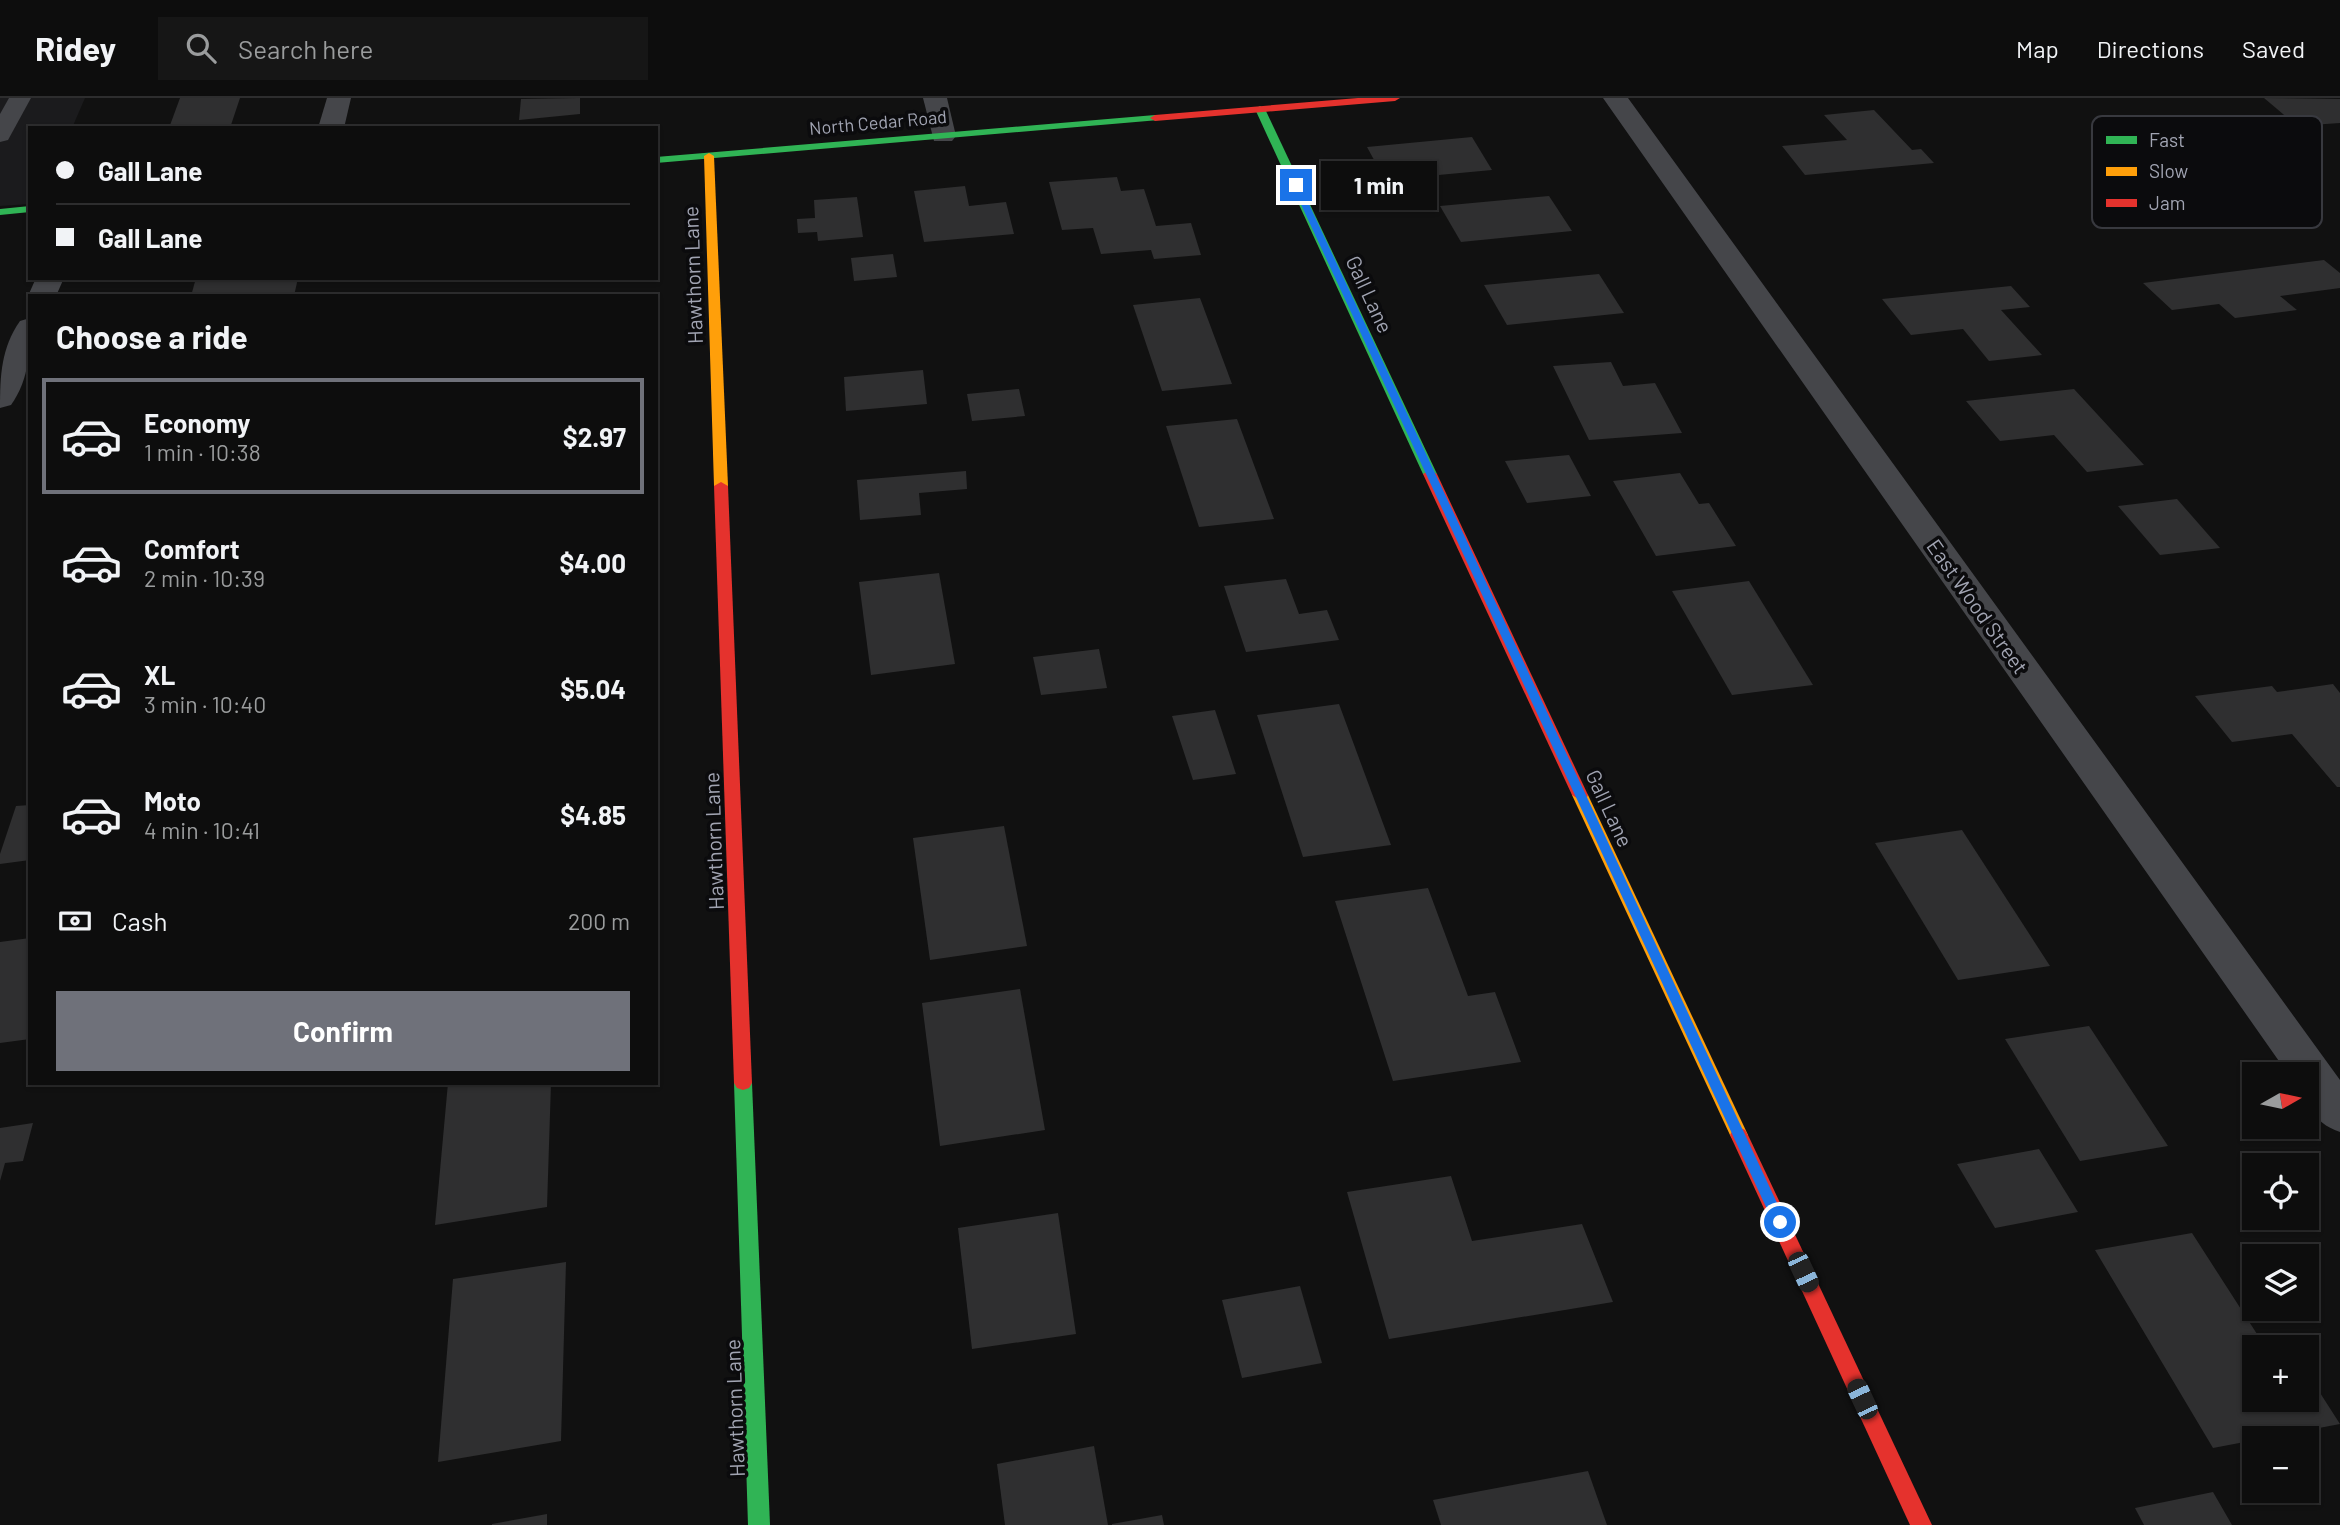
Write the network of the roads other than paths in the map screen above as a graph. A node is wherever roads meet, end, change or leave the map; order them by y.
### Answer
1 (20, 98) edge
2 (339, 98) edge
3 (935, 98) edge
4 (1395, 98) edge
5 (1615, 98) edge
6 (1261, 109) junction
7 (332, 126) edge
8 (0, 135) edge
9 (943, 136) junction
10 (709, 156) junction
11 (658, 160) edge
12 (28, 209) edge
13 (0, 212) edge
14 (28, 332) edge
15 (0, 399) edge
16 (2340, 1114) edge
17 (759, 1525) edge
18 (1921, 1525) edge

1 - 8 lane
2 - 7 street
3 - 9 street
4 - 6 street, North Cedar Road
5 - 16 street, East Wood Street
6 - 9 street, North Cedar Road
6 - 18 street, Gall Lane
9 - 10 street, North Cedar Road
10 - 11 street, North Cedar Road
10 - 17 street, Hawthorn Lane
12 - 13 street
14 - 15 street

